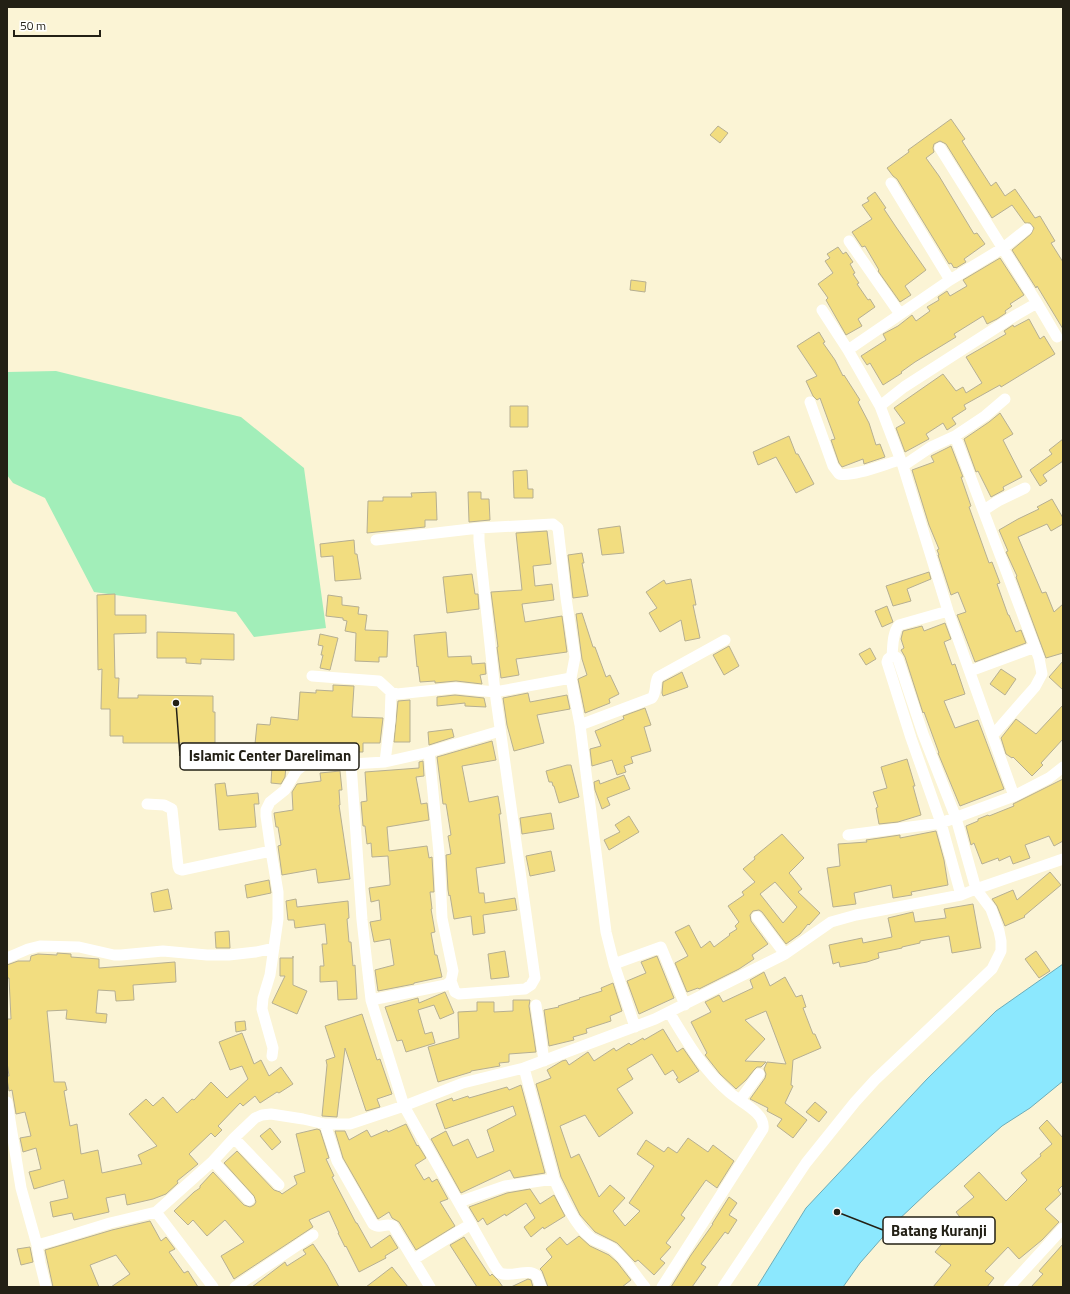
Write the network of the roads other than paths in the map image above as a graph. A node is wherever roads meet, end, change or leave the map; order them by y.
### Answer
1 (940, 148) dead end
2 (891, 183) dead end
3 (1027, 229) dead end
4 (849, 241) dead end
5 (1003, 248) junction
6 (950, 280) junction
7 (1037, 303) junction
8 (822, 310) dead end
9 (900, 314) junction
10 (1057, 337) dead end
11 (848, 350) junction
12 (1005, 399) dead end
13 (810, 402) dead end
14 (880, 406) junction
15 (955, 436) junction
16 (902, 463) junction
17 (1025, 488) dead end
18 (984, 510) junction
19 (479, 528) junction
20 (376, 540) dead end
21 (948, 611) junction
22 (725, 640) dead end
23 (1034, 647) junction
24 (892, 656) junction
25 (970, 671) junction
26 (312, 676) dead end
27 (571, 678) junction
28 (391, 692) junction
29 (495, 692) junction
30 (580, 725) junction
31 (500, 731) junction
32 (924, 734) junction
33 (994, 735) junction
34 (911, 738) junction
35 (430, 752) junction
36 (385, 762) junction
37 (351, 764) junction
38 (1063, 767) edge
39 (1014, 796) junction
40 (147, 804) dead end
41 (956, 818) junction
42 (941, 823) junction
43 (848, 835) dead end
44 (271, 851) junction
45 (1063, 859) edge
46 (976, 889) junction
47 (961, 895) junction
48 (757, 917) dead end
49 (274, 948) junction
50 (785, 954) junction
51 (7, 958) edge
52 (614, 964) junction
53 (451, 980) junction
54 (371, 1000) junction
55 (536, 1005) dead end
56 (685, 1005) junction
57 (669, 1012) junction
58 (635, 1027) junction
59 (272, 1056) dead end
60 (544, 1061) junction
61 (524, 1068) junction
62 (759, 1074) dead end
63 (740, 1100) junction
64 (7, 1102) edge
65 (404, 1106) junction
66 (324, 1124) junction
67 (234, 1138) junction
68 (213, 1161) junction
69 (554, 1179) junction
70 (279, 1185) dead end
71 (249, 1200) dead end
72 (459, 1202) junction
73 (156, 1212) junction
74 (471, 1224) junction
75 (1063, 1228) edge
76 (313, 1235) dead end
77 (38, 1245) junction
78 (414, 1259) junction
79 (46, 1287) edge
80 (214, 1287) edge
81 (235, 1287) edge
82 (430, 1287) edge
83 (541, 1287) edge
84 (645, 1287) edge
85 (662, 1287) edge
86 (723, 1287) edge
87 (1009, 1287) edge

1 - 5 street
2 - 6 street
3 - 5 street
4 - 9 street
5 - 6 street
5 - 7 street
6 - 9 street
7 - 10 street
7 - 14 street
8 - 11 street
9 - 11 street
11 - 14 street
12 - 15 street
13 - 16 street
14 - 16 street
15 - 16 street
15 - 18 street
16 - 21 street
17 - 18 street
18 - 23 street
19 - 20 street
19 - 27 street
19 - 29 street
21 - 24 street
21 - 25 street
22 - 30 street
23 - 25 street
23 - 33 street
24 - 32 street
24 - 34 street
25 - 33 street
26 - 28 street
27 - 29 street
27 - 30 street
28 - 29 street
28 - 36 street
29 - 31 street
30 - 52 street
31 - 35 street
31 - 53 street
32 - 34 street
32 - 41 street
33 - 39 street
34 - 42 street
35 - 36 street
35 - 53 street
36 - 37 street
37 - 44 street
37 - 54 street
38 - 39 street
39 - 41 street
40 - 44 street
41 - 42 street
41 - 46 street
42 - 43 street
42 - 47 street
44 - 49 street
45 - 46 street
46 - 47 street
46 - 86 street
47 - 50 street
48 - 50 street
49 - 51 street
49 - 59 street
50 - 56 street
52 - 56 street
52 - 58 street
53 - 54 street
54 - 65 street
55 - 60 street
56 - 57 street
57 - 58 street
57 - 63 street
58 - 60 street
60 - 61 street
61 - 65 street
61 - 69 street
62 - 63 street
63 - 85 street
64 - 77 street
65 - 66 street
65 - 72 street
66 - 67 street
66 - 78 street
67 - 68 street
67 - 70 street
68 - 71 street
68 - 73 street
69 - 72 street
69 - 84 street
72 - 74 street
73 - 77 street
73 - 80 street
74 - 78 street
74 - 83 street
75 - 87 street
76 - 81 street
77 - 79 street
78 - 82 street

